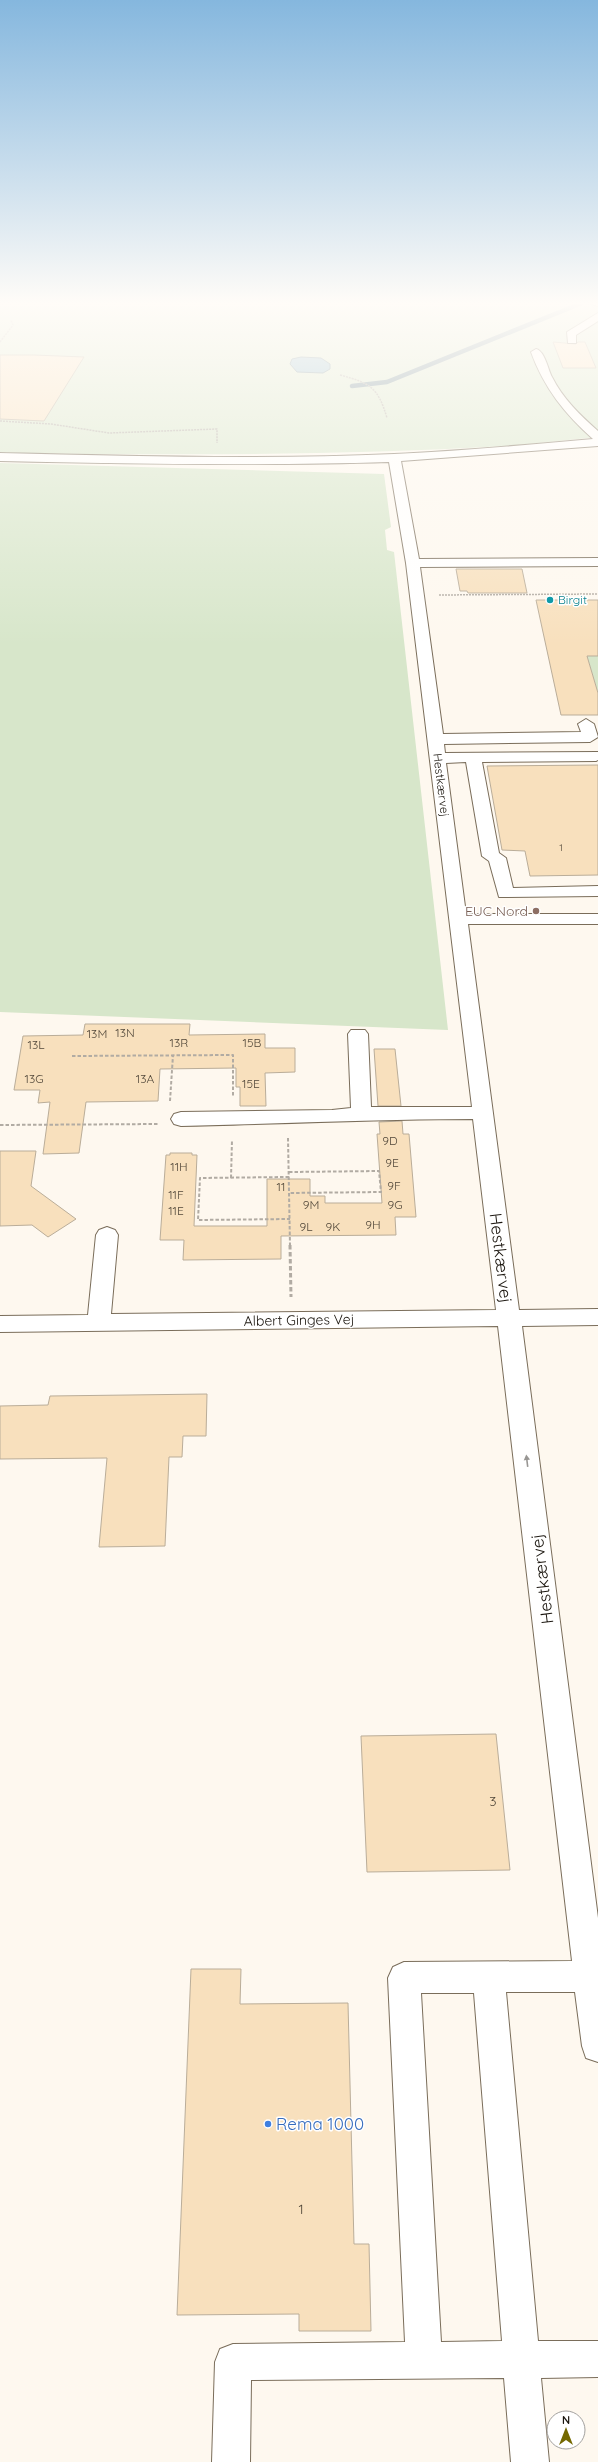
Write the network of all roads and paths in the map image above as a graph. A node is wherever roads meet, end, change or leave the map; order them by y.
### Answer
1 (386, 415) edge
2 (573, 415) edge
3 (387, 418) dead end
4 (0, 422) edge
5 (217, 429) dead end
6 (598, 437) edge
7 (598, 442) edge
8 (0, 457) edge
9 (394, 458) junction
10 (598, 562) edge
11 (413, 563) junction
12 (598, 594) edge
13 (417, 596) junction
14 (586, 724) dead end
15 (435, 738) junction
16 (596, 756) dead end
17 (438, 758) junction
18 (473, 758) junction
19 (598, 892) edge
20 (458, 919) junction
21 (598, 919) edge
22 (358, 1034) dead end
23 (72, 1056) dead end
24 (361, 1113) junction
25 (483, 1113) junction
26 (288, 1118) junction
27 (181, 1119) joint
28 (232, 1119) junction
29 (0, 1125) edge
30 (289, 1172) junction
31 (289, 1177) junction
32 (231, 1178) junction
33 (289, 1193) junction
34 (290, 1219) junction
35 (107, 1235) dead end
36 (598, 1317) edge
37 (509, 1318) junction
38 (292, 1320) junction
39 (99, 1323) junction
40 (0, 1324) edge
41 (590, 1976) junction
42 (489, 1977) junction
43 (598, 2046) edge
44 (598, 2359) edge
45 (424, 2360) junction
46 (522, 2360) junction
47 (231, 2462) edge
48 (530, 2462) edge

1 - 3 path
2 - 6 street
4 - 5 path
7 - 9 street
8 - 9 street
9 - 11 street, Hestkærvej
10 - 11 street
11 - 13 street, Hestkærvej
12 - 13 path
13 - 15 street, Hestkærvej
14 - 15 street
15 - 17 street, Hestkærvej
16 - 18 street
17 - 18 street
17 - 20 street, Hestkærvej
18 - 19 street
20 - 21 street
20 - 25 street, Hestkærvej
22 - 24 street
23 - 28 path
24 - 25 street
24 - 26 street
25 - 37 street, Hestkærvej
26 - 28 street
26 - 30 path
27 - 28 street
27 - 29 path
28 - 32 path
30 - 31 path
30 - 33 path
31 - 32 path
31 - 33 path
32 - 34 path
33 - 34 path
34 - 38 path
35 - 39 street
36 - 37 street, Albert Ginges Vej
37 - 38 street, Albert Ginges Vej
41 -> 37 street, Hestkærvej
38 - 39 street, Albert Ginges Vej
39 - 40 street, Albert Ginges Vej
41 - 42 street
41 - 43 street, Hestkærvej
42 - 45 street
42 - 46 street
44 - 46 street
45 - 46 street
45 - 47 street
46 - 48 street

